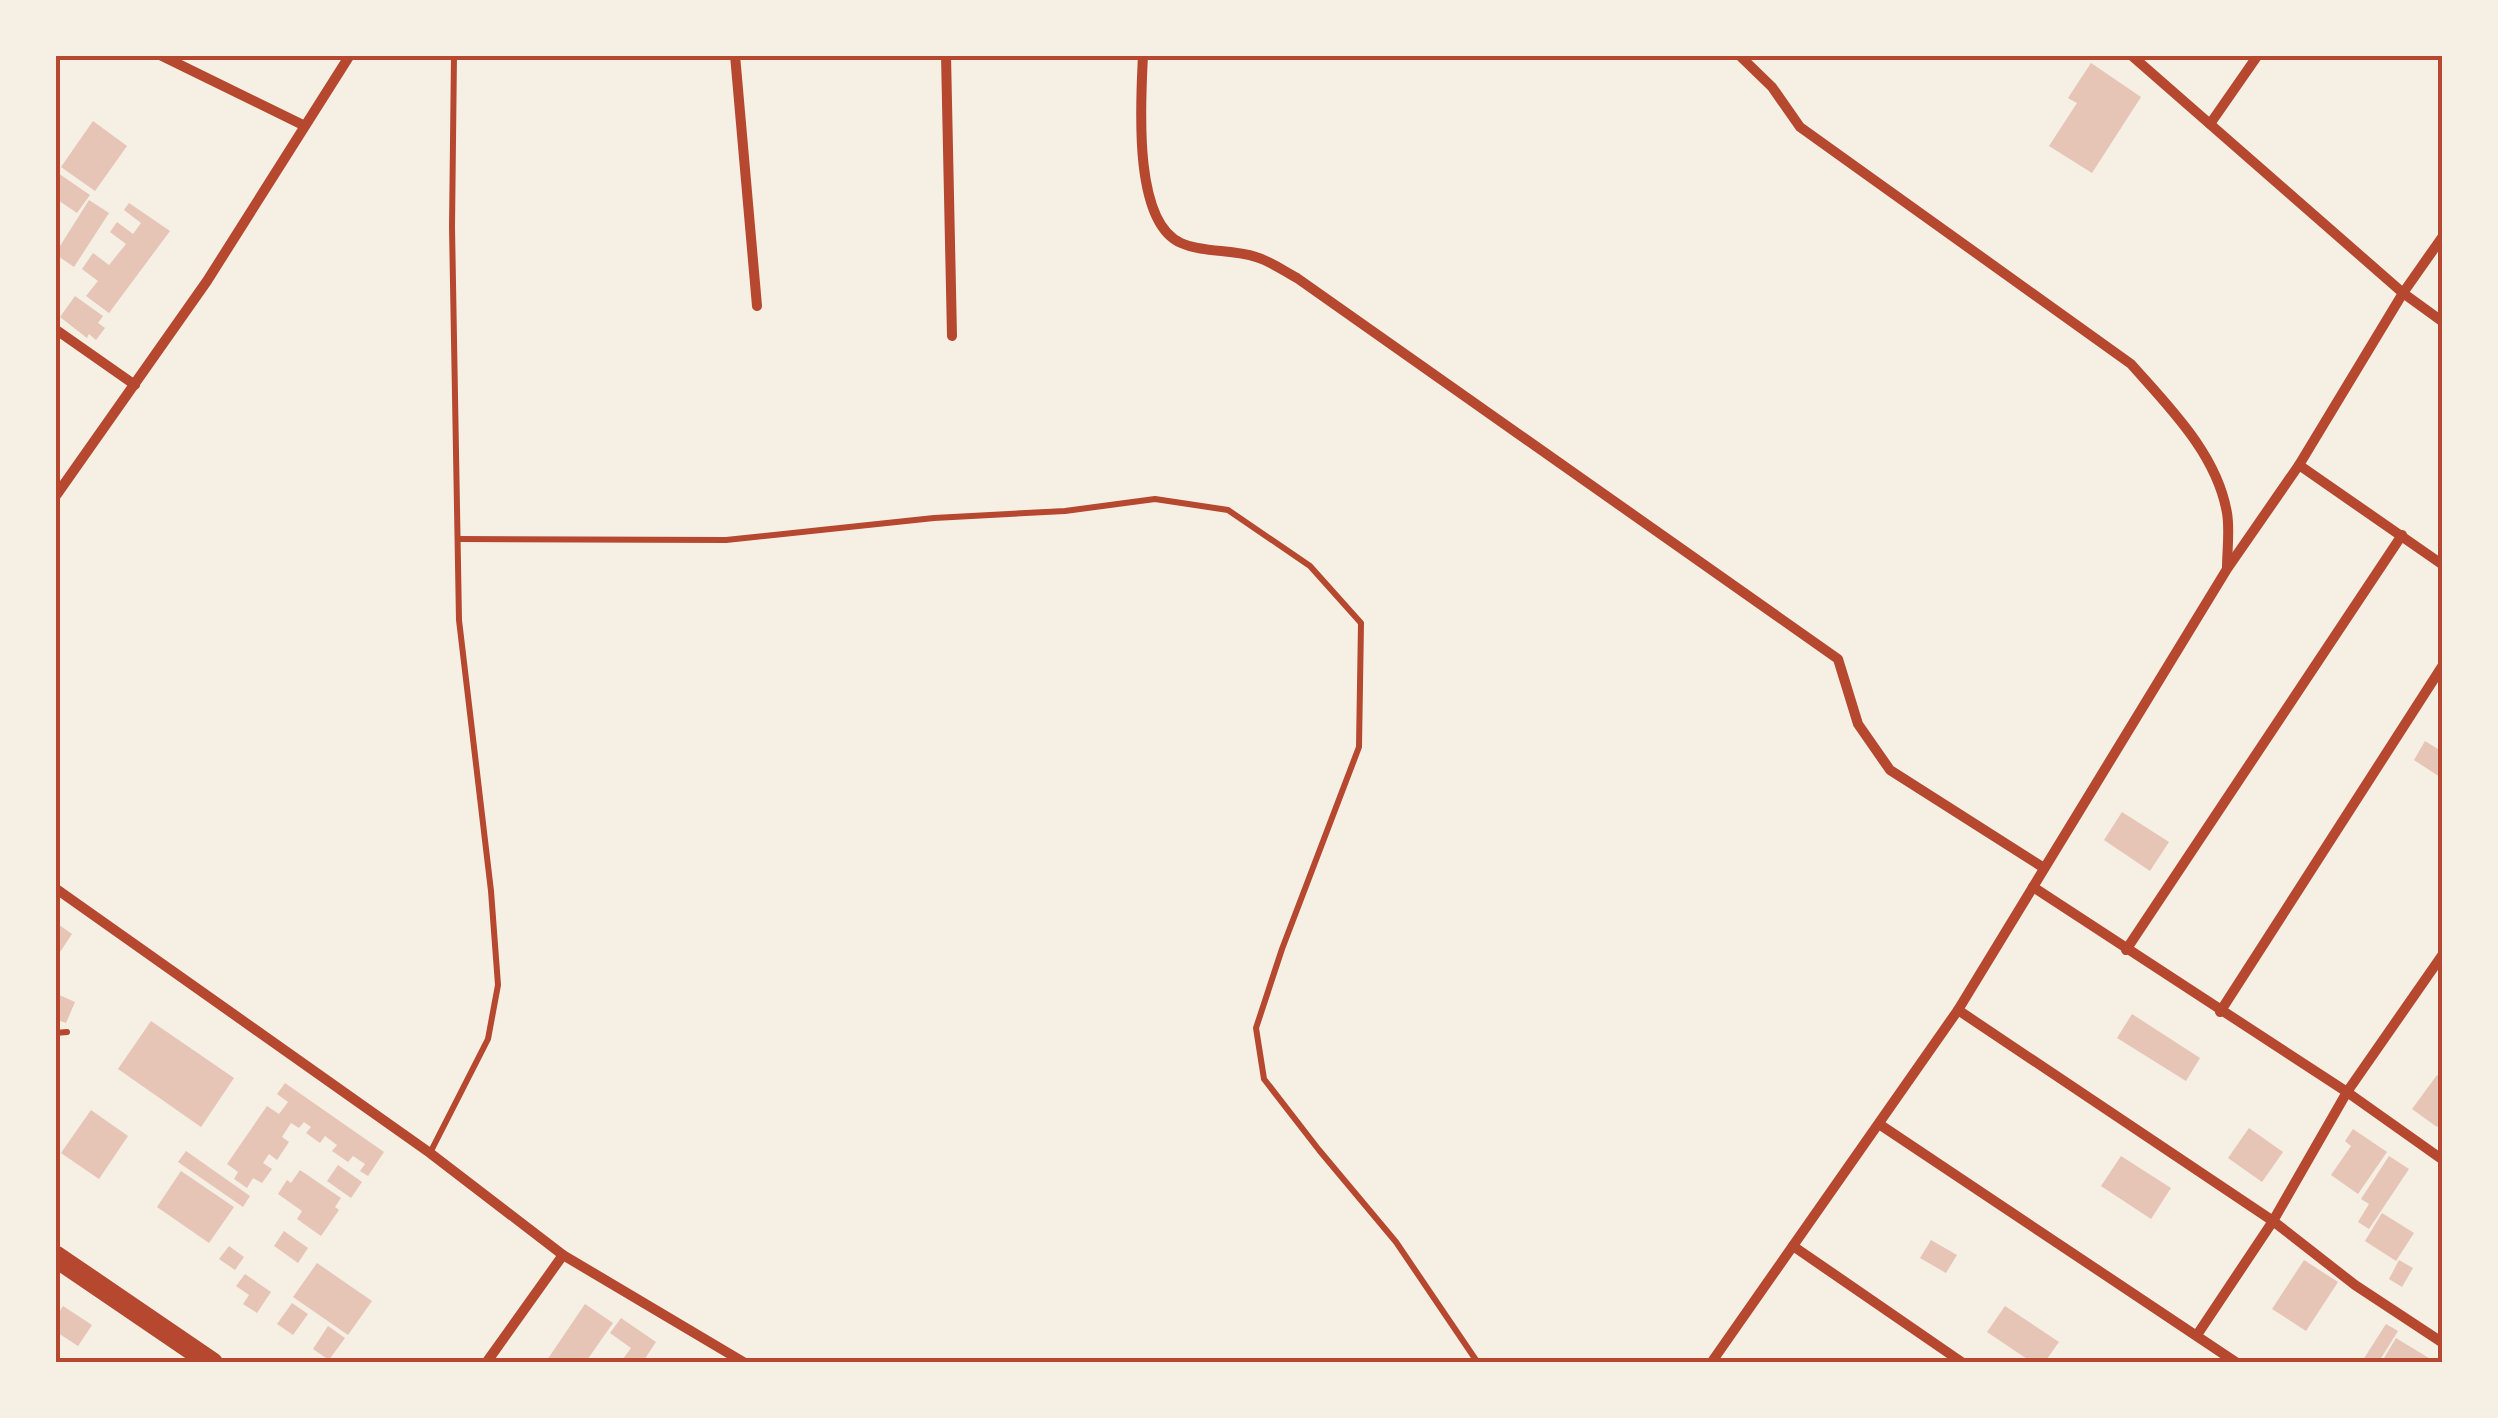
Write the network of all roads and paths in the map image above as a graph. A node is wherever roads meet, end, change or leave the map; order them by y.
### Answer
1 (160, 55) edge
2 (350, 55) edge
3 (454, 55) edge
4 (734, 55) edge
5 (946, 55) edge
6 (1143, 55) edge
7 (1740, 55) edge
8 (2131, 55) edge
9 (2258, 55) edge
10 (2210, 124) junction
11 (304, 125) junction
12 (2443, 236) edge
13 (2403, 292) junction
14 (757, 306) dead end
15 (2443, 322) edge
16 (55, 329) edge
17 (952, 336) dead end
18 (134, 386) junction
19 (2299, 465) junction
20 (55, 497) edge
21 (2402, 535) junction
22 (458, 540) junction
23 (2443, 564) edge
24 (2227, 569) junction
25 (2443, 665) edge
26 (2044, 868) junction
27 (2033, 887) junction
28 (55, 888) edge
29 (2126, 950) junction
30 (2443, 954) edge
31 (1958, 1010) junction
32 (2220, 1012) junction
33 (67, 1032) dead end
34 (55, 1033) edge
35 (2347, 1092) junction
36 (1878, 1124) junction
37 (430, 1153) junction
38 (2443, 1160) edge
39 (2273, 1221) junction
40 (1793, 1246) junction
41 (564, 1255) junction
42 (55, 1256) edge
43 (2197, 1335) junction
44 (2443, 1343) edge
45 (212, 1363) edge
46 (486, 1363) edge
47 (744, 1363) edge
48 (1478, 1363) edge
49 (1711, 1363) edge
50 (1963, 1363) edge
51 (2237, 1363) edge

1 - 11 street
2 - 11 street
3 - 22 lane
4 - 14 street
5 - 17 street
6 - 26 street
7 - 24 street
8 - 10 street
9 - 10 street
10 - 13 street
11 - 18 street
12 - 13 street
13 - 15 street
13 - 19 street
16 - 18 street
18 - 20 street
19 - 21 street
19 - 24 street
21 - 23 street
21 - 29 street
22 - 37 lane
22 - 48 lane
24 - 26 street
25 - 32 street
26 - 27 street
27 - 29 street
27 - 31 street
28 - 37 street
29 - 32 street
30 - 35 street
31 - 36 street
31 - 39 street
32 - 35 street
33 - 34 lane
35 - 38 street
35 - 39 street
36 - 40 street
36 - 43 street
37 - 41 street
39 - 43 street
39 - 44 street
40 - 49 street
40 - 50 street
41 - 46 street
41 - 47 street
42 - 45 highway
43 - 51 street

